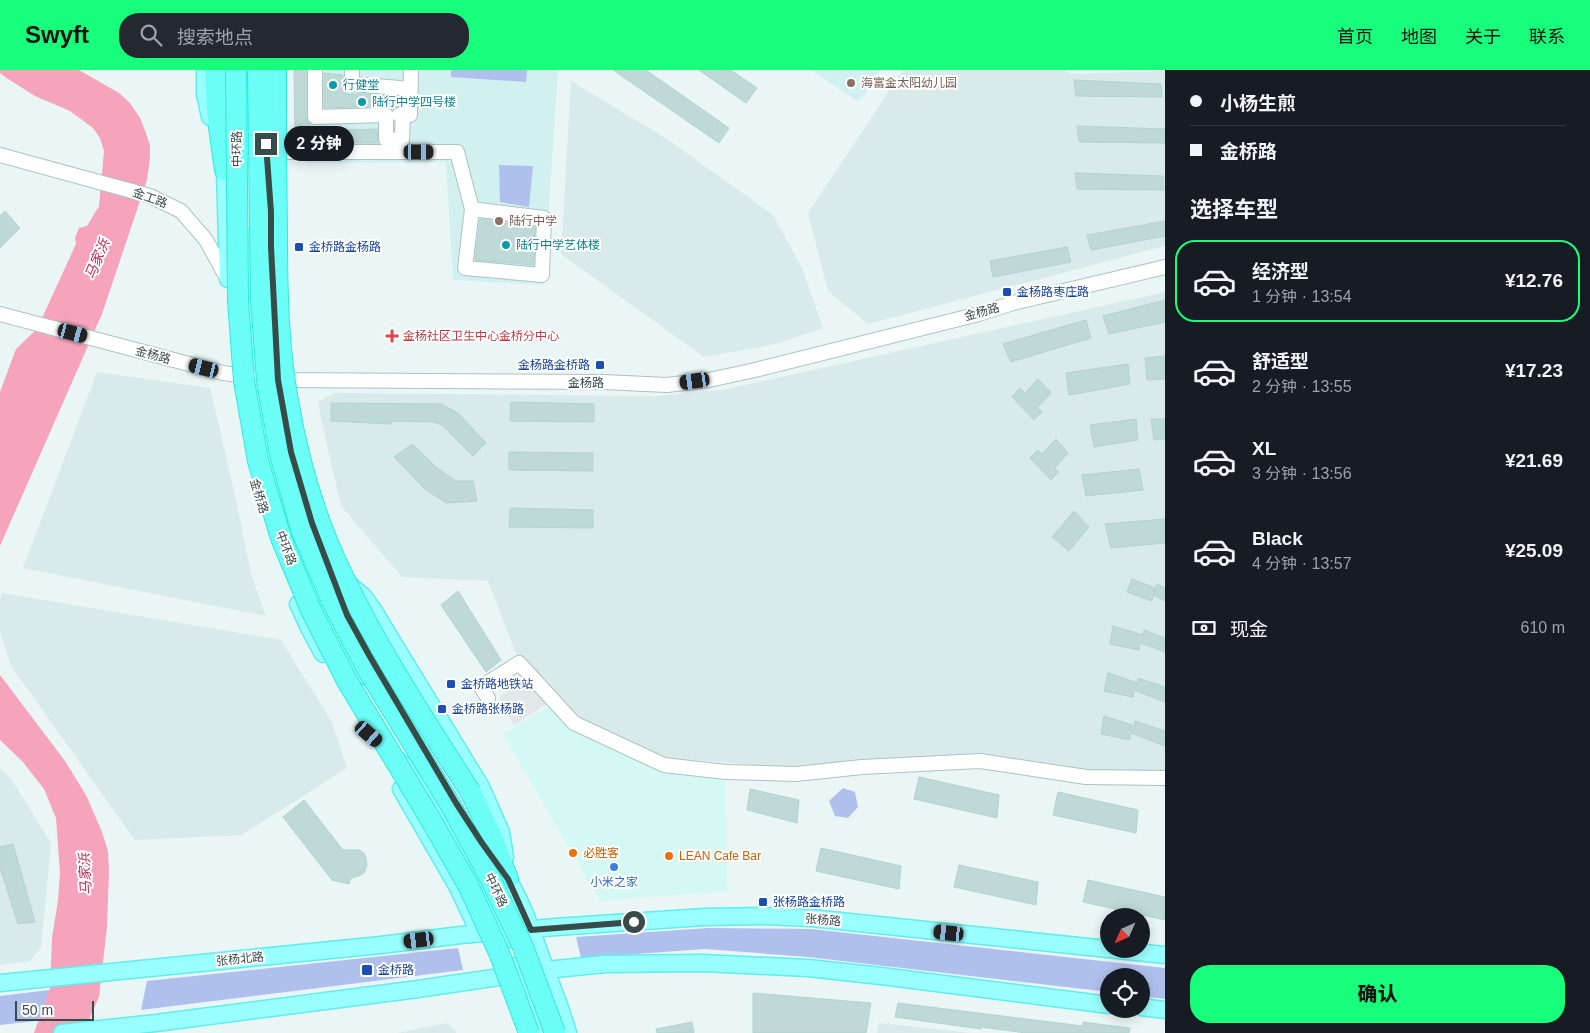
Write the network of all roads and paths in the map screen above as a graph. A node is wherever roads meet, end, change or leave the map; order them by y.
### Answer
1 (205, 70) edge
2 (215, 70) edge
3 (236, 70) edge
4 (258, 70) edge
5 (262, 70) edge
6 (276, 70) edge
7 (282, 70) edge
8 (315, 70) edge
9 (352, 70) edge
10 (411, 70) edge
11 (411, 89) junction
12 (236, 106) junction
13 (386, 115) junction
14 (403, 115) junction
15 (284, 152) junction
16 (0, 155) edge
17 (225, 170) junction
18 (472, 209) junction
19 (271, 212) junction
20 (277, 264) junction
21 (1165, 267) edge
22 (228, 281) junction
23 (250, 311) junction
24 (0, 314) edge
25 (234, 374) junction
26 (278, 380) junction
27 (319, 572) junction
28 (390, 690) junction
29 (488, 698) dead end
30 (369, 734) junction
31 (1165, 778) edge
32 (508, 879) junction
33 (531, 930) junction
34 (505, 932) junction
35 (480, 934) junction
36 (1165, 955) edge
37 (546, 970) junction
38 (520, 973) junction
39 (500, 976) junction
40 (0, 983) edge
41 (1100, 1004) edge
42 (1150, 1008) edge
43 (1165, 1010) edge
44 (62, 1033) edge
45 (519, 1033) edge
46 (529, 1033) edge
47 (542, 1033) edge
48 (555, 1033) edge
49 (568, 1033) edge

1 - 17 main road, 金桥路
2 - 17 highway
3 - 12 main road, 金桥路
3 - 46 highway, 中环路, bridge
4 - 27 highway, 中环路, bridge
5 - 19 main road
6 - 20 highway, bridge
7 - 15 main road
8 - 13 street
9 - 11 street
10 - 11 street
11 - 14 street
12 - 17 main road, 金桥路
12 - 23 main road
13 - 14 street
13 - 14 street
15 - 18 street
15 - 19 main road
16 - 22 street, 金工路
17 - 22 main road, 金桥路
18 - 18 street
19 - 26 main road
20 - 27 highway, bridge
20 - 32 highway, bridge
21 - 26 street, 金杨路
22 - 23 street, 金工路
22 - 25 main road, 金桥路
23 - 26 main road
24 - 25 street, 金杨路
25 - 26 street, 金杨路
25 - 27 main road
25 - 30 main road, 金桥路
26 - 27 main road
27 - 28 main road
27 - 28 main road
27 - 32 main road
27 - 48 highway, 中环路, bridge
28 - 32 main road
29 - 31 street
30 - 34 main road
30 - 35 main road, 金桥路
32 - 33 main road
33 - 34 main road, 张杨路
33 - 36 main road, 张杨路
33 - 37 main road
34 - 35 main road, 张杨路
34 - 37 main road
35 - 38 main road
35 - 39 main road, 金桥路
35 - 40 main road, 张杨北路
37 - 38 main road
37 - 41 main road
37 - 49 main road
38 - 39 main road
38 - 47 main road
39 - 44 main road
39 - 45 main road, 金桥路
42 - 43 main road

